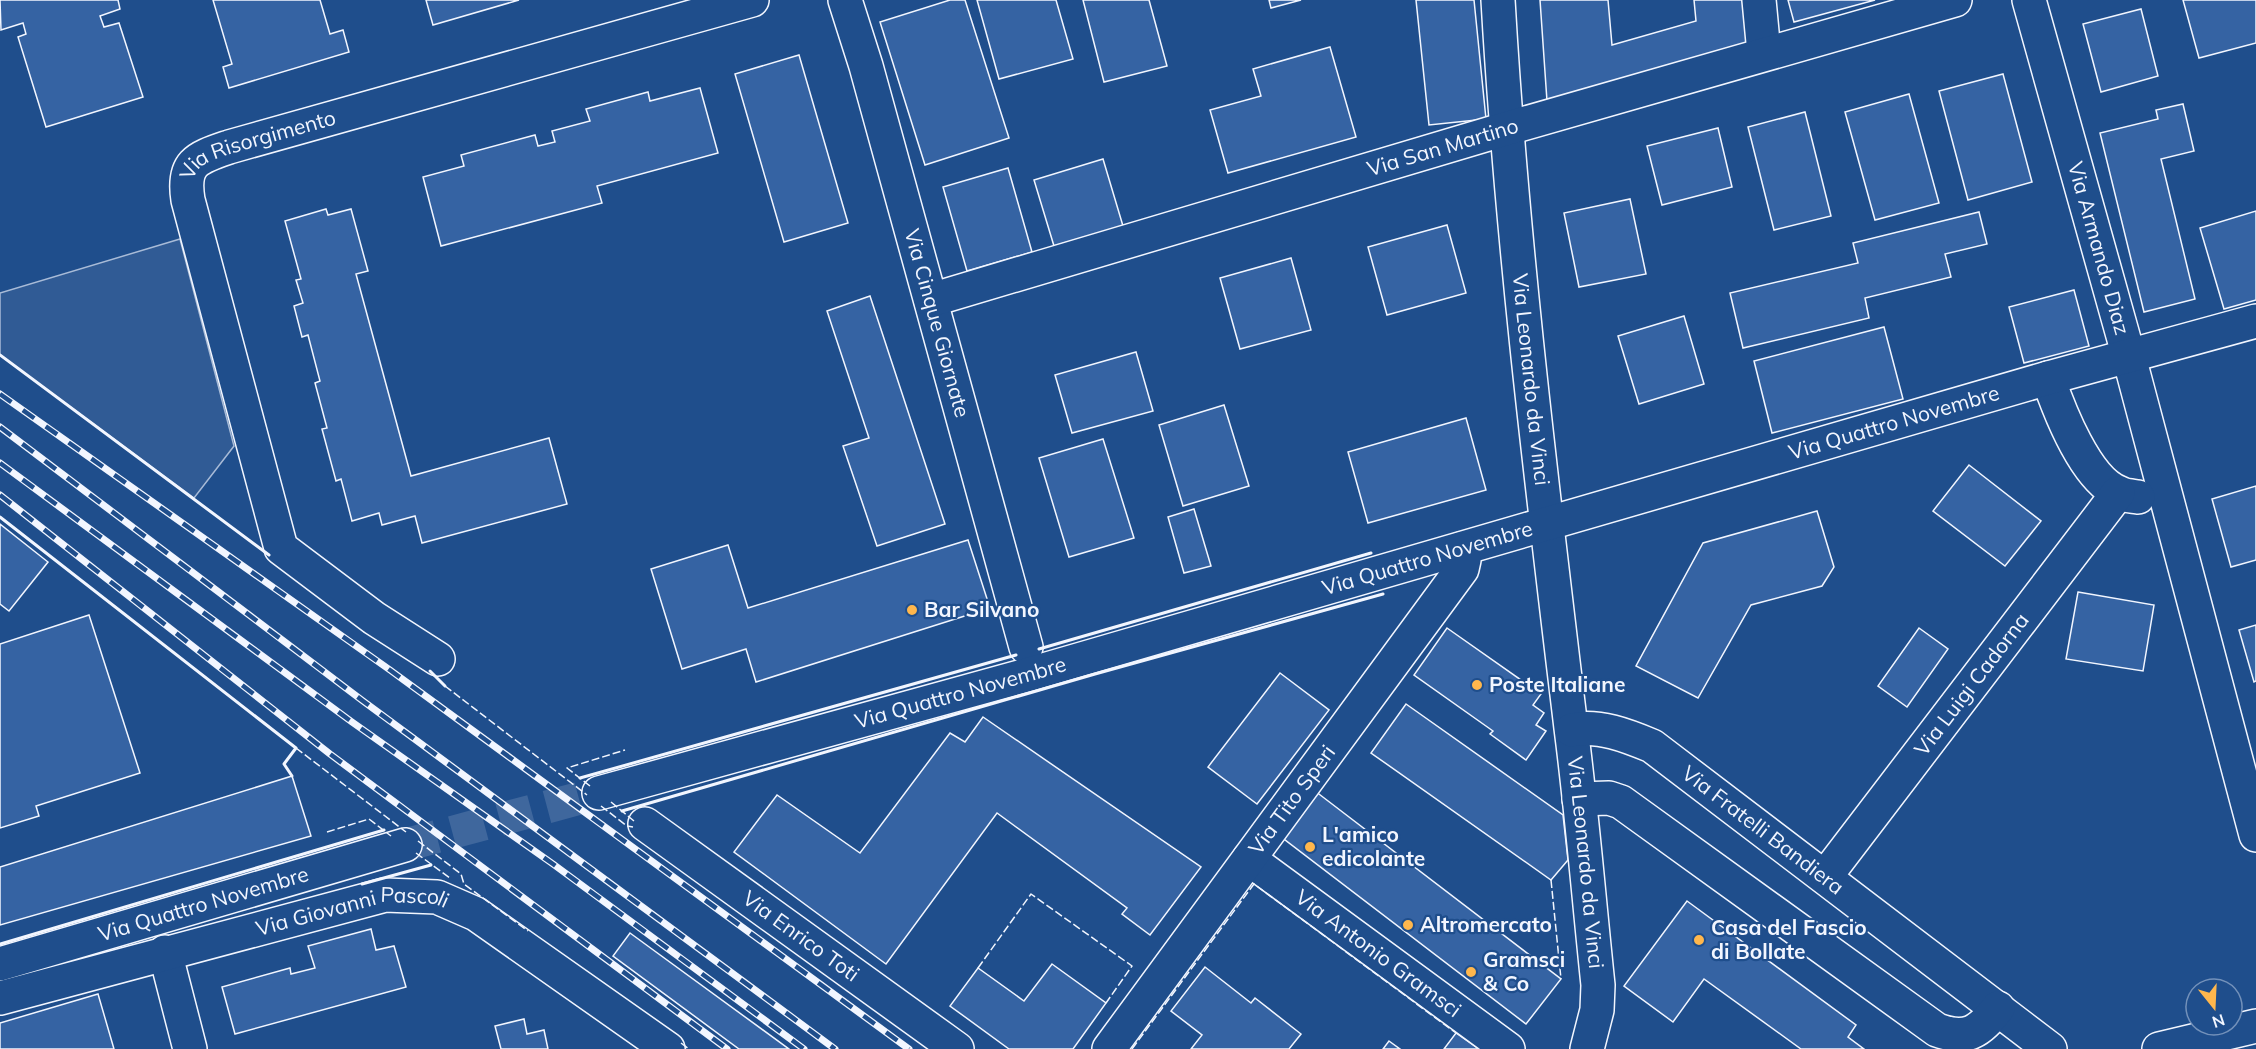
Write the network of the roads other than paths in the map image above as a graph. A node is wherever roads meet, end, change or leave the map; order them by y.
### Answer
1 (752, 0) edge
2 (845, 0) edge
3 (1498, 0) edge
4 (1759, 0) edge
5 (1955, 0) edge
6 (2029, 0) edge
7 (1764, 53) junction
8 (1505, 129) junction
9 (931, 300) junction
10 (2256, 321) edge
11 (2129, 357) junction
12 (2048, 378) junction
13 (2118, 493) junction
14 (2165, 499) junction
15 (1546, 523) junction
16 (1461, 549) junction
17 (1026, 647) dead end
18 (438, 659) dead end
19 (1572, 730) junction
20 (599, 793) tunnel mouth
21 (1579, 799) junction
22 (645, 824) dead end
23 (2256, 835) edge
24 (405, 845) tunnel mouth
25 (1250, 859) junction
26 (1825, 877) junction
27 (165, 952) junction
28 (0, 964) edge
29 (0, 998) edge
30 (1998, 1008) junction
31 (2256, 1026) edge
32 (190, 1049) edge
33 (668, 1049) edge
34 (957, 1049) edge
35 (1109, 1049) edge
36 (1508, 1049) edge
37 (1587, 1049) edge
38 (2050, 1049) edge
39 (2159, 1049) edge

1 - 18 street, Via Risorgimento
2 - 9 street, Via Cinque Giornate
3 - 8 street, Via Leonardo da Vinci
4 - 7 street
5 - 7 street, Via San Martino
6 - 11 street, Via Armando Diaz
7 - 8 street, Via San Martino
8 - 9 street, Via San Martino
8 - 15 street, Via Leonardo da Vinci
9 - 17 street, Via Cinque Giornate
10 - 11 street, Via Quattro Novembre
11 - 12 street, Via Quattro Novembre
11 - 14 street, Via Armando Diaz
12 - 13 street
12 - 15 street, Via Quattro Novembre
13 - 14 street
13 - 26 street, Via Luigi Cadorna
14 - 23 street, Via Armando Diaz
15 - 16 street, Via Quattro Novembre
15 - 19 street, Via Leonardo da Vinci
16 - 20 street, Via Quattro Novembre
16 - 25 street, Via Tito Speri
19 - 21 street, Via Leonardo da Vinci
19 - 26 street, Via Fratelli Bandiera
21 - 30 street
21 - 37 street, Via Leonardo da Vinci
22 - 34 street, Via Enrico Toti
24 - 28 street, Via Quattro Novembre
25 - 35 street, Via Tito Speri
25 - 36 street, Via Antonio Gramsci
26 - 30 street, Via Fratelli Bandiera
27 - 29 street, Via Giovanni Pascoli
27 - 32 street
27 - 33 street, Via Giovanni Pascoli
30 - 38 street, Via Fratelli Bandiera
31 - 39 street

